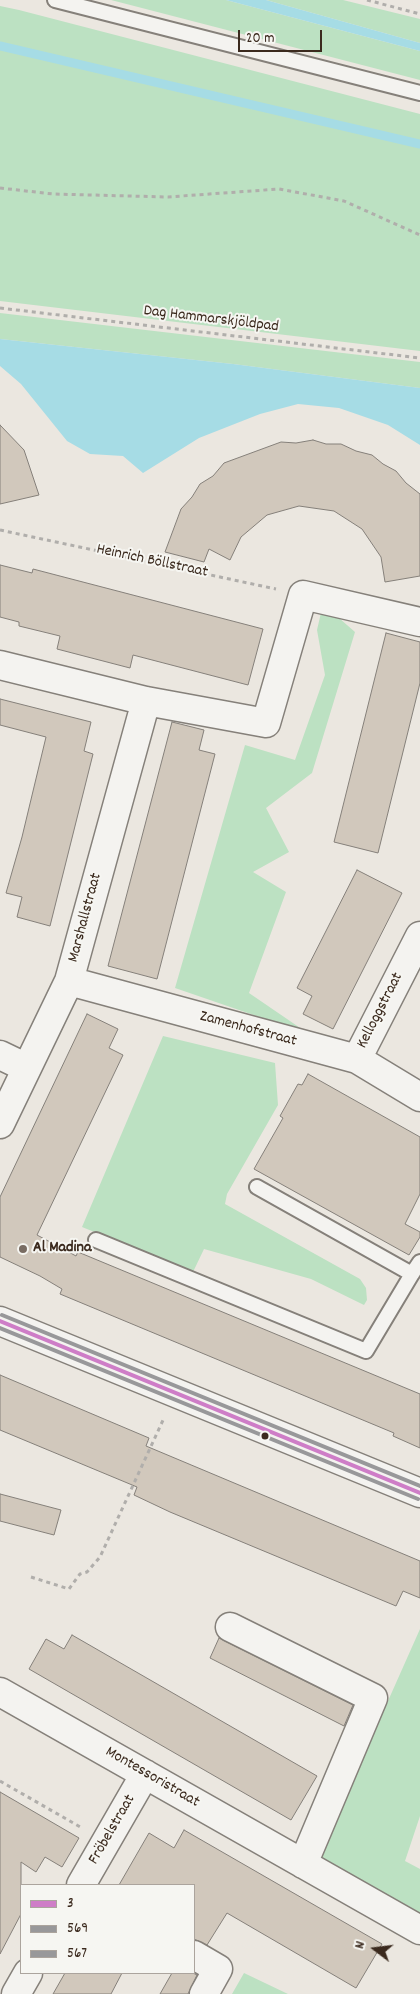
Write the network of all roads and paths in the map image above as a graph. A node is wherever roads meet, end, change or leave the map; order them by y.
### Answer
1 (55, 0) edge
2 (367, 0) edge
3 (420, 14) edge
4 (420, 94) edge
5 (0, 188) edge
6 (420, 235) edge
7 (0, 308) edge
8 (420, 358) edge
9 (0, 530) edge
10 (303, 595) junction
11 (420, 622) edge
12 (0, 665) edge
13 (146, 701) junction
14 (420, 936) edge
15 (69, 981) junction
16 (0, 1055) edge
17 (356, 1059) junction
18 (28, 1068) junction
19 (420, 1097) edge
20 (0, 1124) edge
21 (257, 1187) dead end
22 (96, 1240) dead end
23 (420, 1262) edge
24 (412, 1274) junction
25 (0, 1321) edge
26 (176, 1392) junction
27 (420, 1493) edge
28 (32, 1577) dead end
29 (230, 1627) dead end
30 (0, 1692) edge
31 (145, 1774) junction
32 (0, 1781) edge
33 (106, 1842) junction
34 (303, 1864) junction
35 (82, 1884) edge
36 (420, 1930) edge
37 (195, 1956) edge
38 (204, 1994) edge

1 - 4 lane
2 - 3 path
5 - 6 path
7 - 8 path, Dag Hammarskjöldpad
9 - 10 path, Heinrich Böllstraat
10 - 11 street
10 - 13 street
12 - 13 street
13 - 15 street, Marshallstraat
14 - 17 street, Kelloggstraat
15 - 17 street, Zamenhofstraat
15 - 18 street, Marshallstraat
16 - 18 street
17 - 19 street, Zamenhofstraat
18 - 20 street, Marshallstraat
21 - 24 lane
22 - 24 lane
23 - 24 lane
25 - 26 street
26 - 27 street
26 - 28 path
29 - 34 street
30 - 31 street, Montessoristraat
31 - 33 street, Fröbelstraat
31 - 34 street, Montessoristraat
32 - 33 path
33 - 35 street, Fröbelstraat
34 - 36 street, Montessoristraat
37 - 38 street

